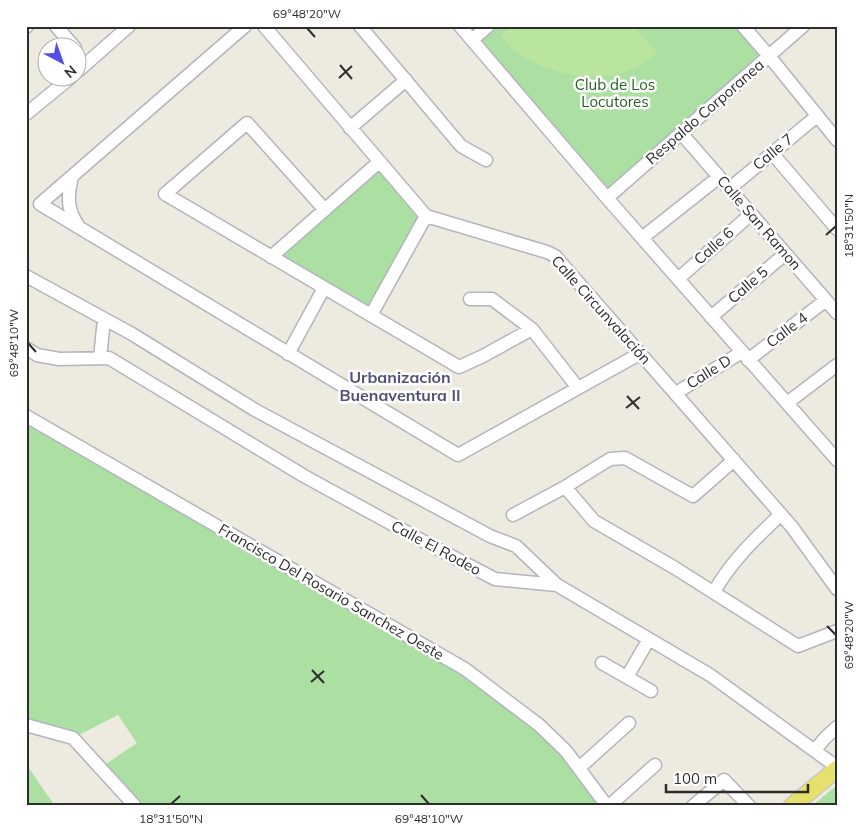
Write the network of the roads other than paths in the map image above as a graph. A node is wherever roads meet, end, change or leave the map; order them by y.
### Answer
1 (56, 26) edge
2 (129, 26) edge
3 (245, 26) edge
4 (264, 26) edge
5 (460, 26) edge
6 (488, 26) edge
7 (743, 26) edge
8 (803, 26) edge
9 (363, 27) edge
10 (66, 38) edge
11 (472, 40) junction
12 (769, 56) junction
13 (88, 62) edge
14 (406, 80) junction
15 (58, 88) edge
16 (26, 114) edge
17 (818, 116) junction
18 (350, 128) junction
19 (681, 133) junction
20 (837, 140) edge
21 (772, 153) junction
22 (486, 160) dead end
23 (379, 162) junction
24 (72, 177) junction
25 (718, 177) junction
26 (729, 189) junction
27 (607, 198) junction
28 (325, 210) junction
29 (750, 214) junction
30 (426, 216) junction
31 (837, 229) edge
32 (82, 231) junction
33 (642, 238) junction
34 (785, 254) junction
35 (271, 257) junction
36 (26, 276) edge
37 (678, 279) junction
38 (324, 288) junction
39 (470, 299) dead end
40 (826, 300) junction
41 (837, 313) edge
42 (371, 315) junction
43 (711, 317) junction
44 (104, 318) junction
45 (532, 329) junction
46 (26, 348) edge
47 (641, 353) junction
48 (288, 354) junction
49 (745, 356) junction
50 (100, 358) junction
51 (837, 365) edge
52 (578, 388) junction
53 (676, 393) junction
54 (787, 403) junction
55 (26, 416) edge
56 (834, 453) edge
57 (734, 460) junction
58 (565, 487) junction
59 (781, 514) junction
60 (513, 515) dead end
61 (557, 585) junction
62 (837, 589) edge
63 (714, 592) junction
64 (837, 631) edge
65 (649, 639) junction
66 (602, 664) dead end
67 (628, 677) junction
68 (651, 691) dead end
69 (629, 723) dead end
70 (26, 725) edge
71 (837, 727) edge
72 (815, 750) junction
73 (655, 765) dead end
74 (579, 768) junction
75 (837, 768) edge
76 (135, 806) edge
77 (608, 806) edge
78 (692, 806) edge
79 (749, 806) edge
80 (792, 806) edge

1 - 10 street
2 - 13 street
3 - 24 street
4 - 18 street
5 - 11 street
6 - 11 street
7 - 12 street
8 - 12 street, Respaldo Corporanea
9 - 14 street
11 - 27 street
12 - 17 street
12 - 19 street, Respaldo Corporanea
14 - 18 street
14 - 22 street
15 - 16 street
17 - 20 street
17 - 21 street, Calle 7
18 - 23 street
19 - 25 street, Calle San Ramon
19 - 27 street, Respaldo Corporanea
21 - 26 street, Calle 7
21 - 31 street
23 - 28 street
23 - 30 street
24 - 32 street
24 - 32 street
25 - 26 street, Calle San Ramon
25 - 33 street
26 - 29 street, Calle San Ramon
27 - 33 street
28 - 35 street
28 - 35 street
29 - 34 street, Calle San Ramon
29 - 37 street, Calle 6
30 - 42 street
30 - 47 street, Calle Circunvalación
32 - 48 street
33 - 37 street
34 - 40 street, Calle San Ramon
34 - 43 street, Calle 5
35 - 38 street
36 - 44 street
37 - 43 street
38 - 42 street
38 - 48 street
39 - 45 street
40 - 41 street, Calle San Ramon
40 - 49 street, Calle 4
42 - 45 street
43 - 49 street
44 - 50 street
44 - 61 street
45 - 52 street
46 - 50 street, Calle El Rodeo
47 - 52 street
47 - 53 street, Calle Circunvalación
48 - 52 street
49 - 53 street, Calle D
49 - 54 street
50 - 61 street, Calle El Rodeo
51 - 54 street
53 - 57 street, Calle Circunvalación
54 - 56 street
55 - 74 street, Francisco Del Rosario Sanchez Oeste
57 - 58 street
57 - 59 street, Calle Circunvalación
58 - 60 street
58 - 63 street
59 - 62 street, Calle Circunvalación
59 - 63 street
61 - 65 street, Calle El Rodeo
63 - 64 street
65 - 67 street
65 - 72 street, Calle El Rodeo
66 - 67 street
67 - 68 street
69 - 74 street
70 - 76 street
71 - 72 street
72 - 75 street, Calle El Rodeo
73 - 77 street
74 - 77 street, Francisco Del Rosario Sanchez Oeste
75 - 80 main road
78 - 79 street

